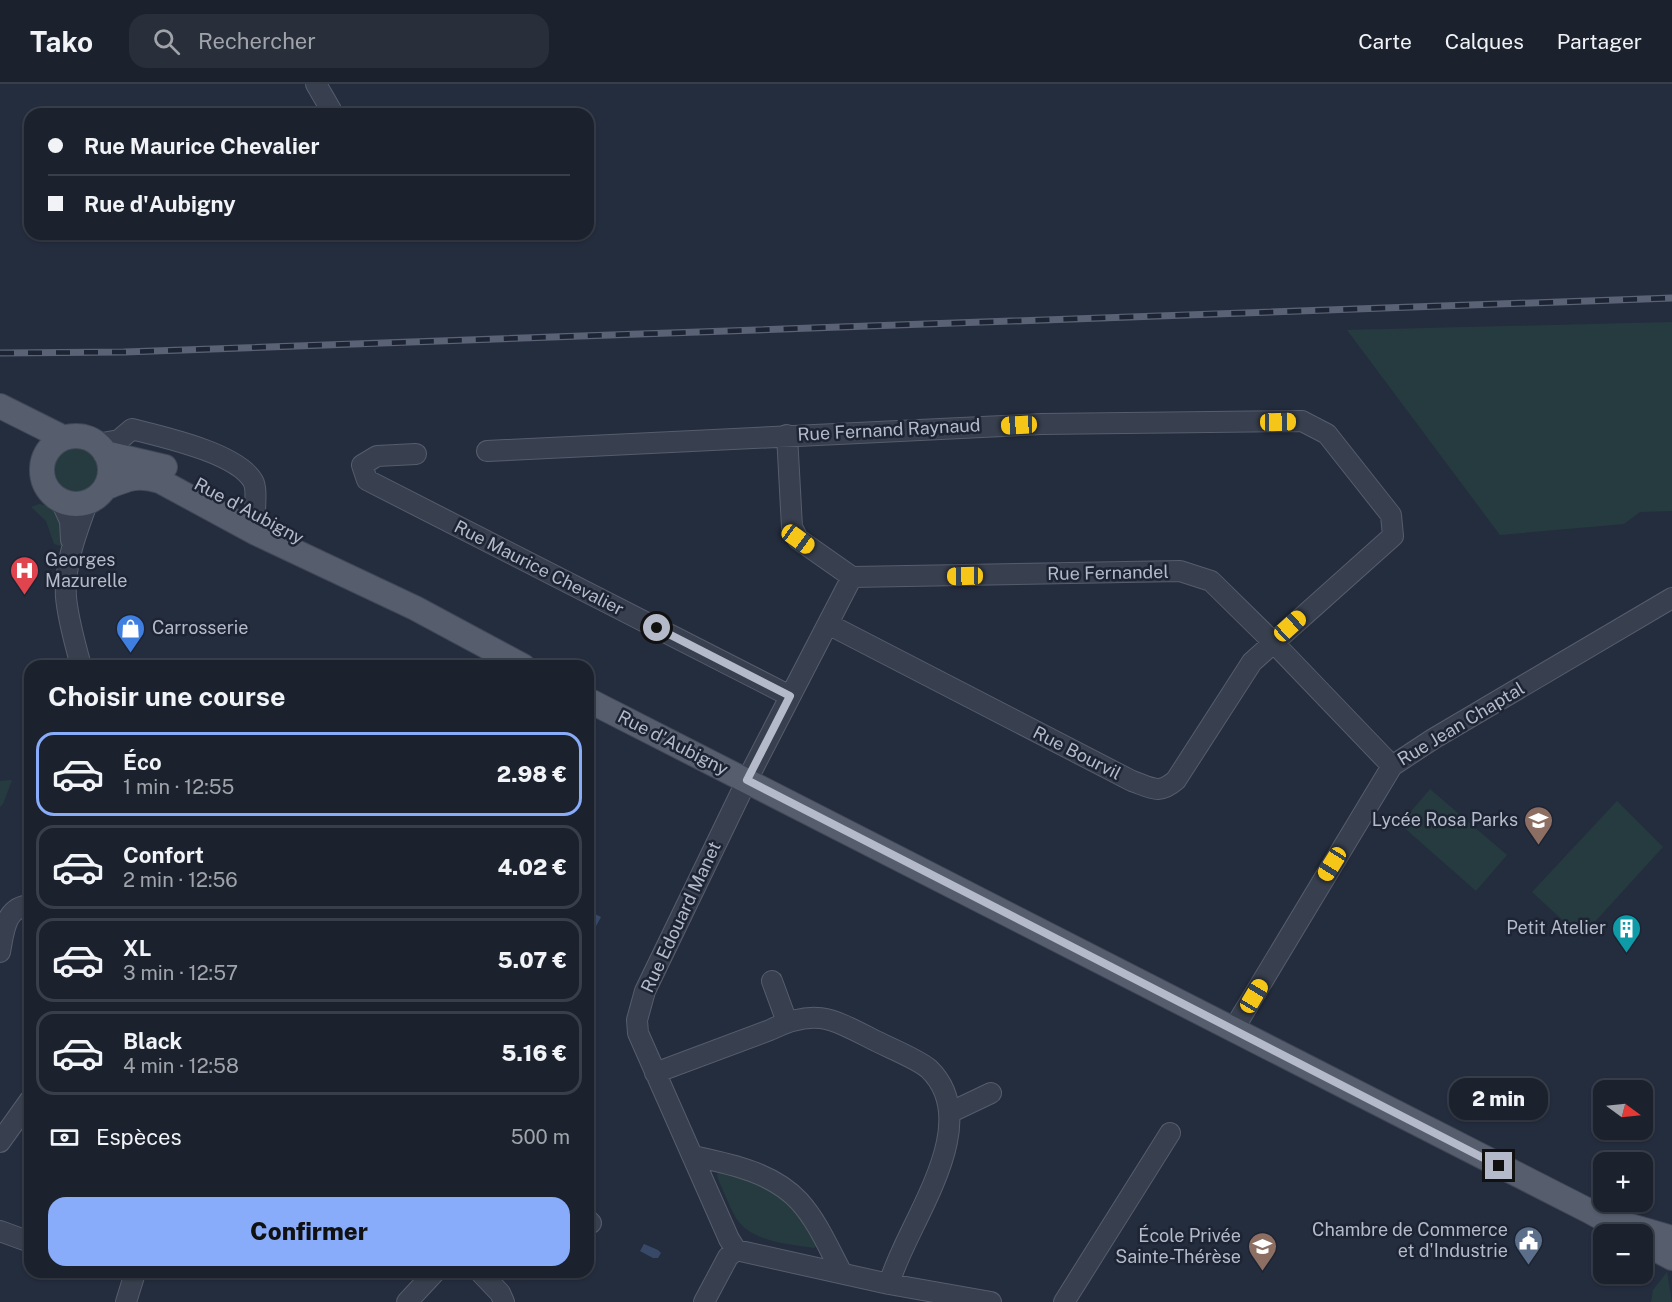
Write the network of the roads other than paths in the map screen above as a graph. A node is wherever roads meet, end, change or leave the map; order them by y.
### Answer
1 (316, 84) edge
2 (330, 108) edge
3 (0, 406) edge
4 (0, 416) edge
5 (787, 435) junction
6 (64, 438) junction
7 (101, 448) junction
8 (488, 451) dead end
9 (416, 454) dead end
10 (44, 457) junction
11 (97, 494) junction
12 (61, 501) junction
13 (255, 513) junction
14 (72, 546) junction
15 (852, 577) junction
16 (1672, 597) edge
17 (416, 608) junction
18 (828, 624) junction
19 (1272, 641) junction
20 (80, 660) edge
21 (512, 660) edge
22 (790, 696) junction
23 (594, 703) edge
24 (1392, 766) junction
25 (747, 780) junction
26 (24, 906) edge
27 (0, 952) edge
28 (772, 981) dead end
29 (787, 1022) junction
30 (1233, 1030) junction
31 (656, 1073) junction
32 (990, 1093) dead end
33 (24, 1108) edge
34 (949, 1113) junction
35 (1170, 1133) dead end
36 (0, 1142) edge
37 (693, 1156) junction
38 (1591, 1212) junction
39 (1612, 1224) edge
40 (0, 1231) edge
41 (1672, 1238) edge
42 (24, 1240) edge
43 (1653, 1248) edge
44 (736, 1250) junction
45 (1672, 1258) edge
46 (842, 1273) junction
47 (134, 1278) edge
48 (429, 1278) edge
49 (486, 1278) edge
50 (889, 1284) junction
51 (126, 1302) edge
52 (407, 1302) edge
53 (504, 1302) edge
54 (704, 1302) edge
55 (991, 1302) edge
56 (1064, 1302) edge

1 - 2 street
3 - 6 main road
4 - 10 main road
5 - 8 street, Rue Fernand Raynaud
5 - 15 street
5 - 19 street, Rue Fernand Raynaud
6 - 7 main road
6 - 10 main road
7 - 11 main road
7 - 13 main road, Rue d'Aubigny
7 - 13 street
9 - 22 street, Rue Maurice Chevalier
10 - 12 main road
11 - 12 main road
11 - 14 street
11 - 17 main road, Rue d'Aubigny
12 - 14 street
13 - 17 main road, Rue d'Aubigny
14 - 20 street
15 - 18 street, Rue Edouard Manet
15 - 19 street, Rue Fernandel
16 - 24 street, Rue Jean Chaptal
17 - 21 main road, Rue d'Aubigny
18 - 19 street, Rue Bourvil
18 - 22 street, Rue Edouard Manet
19 - 24 street, Rue Fernandel
22 - 25 street, Rue Edouard Manet
23 - 25 main road, Rue d'Aubigny
24 - 30 street, Rue Jean Chaptal
25 - 30 main road, Rue d'Aubigny
25 - 31 street, Rue Edouard Manet
26 - 27 street
28 - 29 street
29 - 31 street
29 - 34 street
30 - 38 main road, Rue d'Aubigny
31 - 37 street, Rue Edouard Manet
32 - 34 street
33 - 36 street
34 - 50 street
35 - 56 street
37 - 44 street, Rue Edouard Manet
37 - 46 street
38 - 39 main road, Rue d'Aubigny
38 - 41 main road, Rue d'Aubigny
40 - 42 street
43 - 45 main road
44 - 46 street
44 - 54 street
46 - 50 street
47 - 51 street
48 - 52 street
49 - 53 street
50 - 55 street

